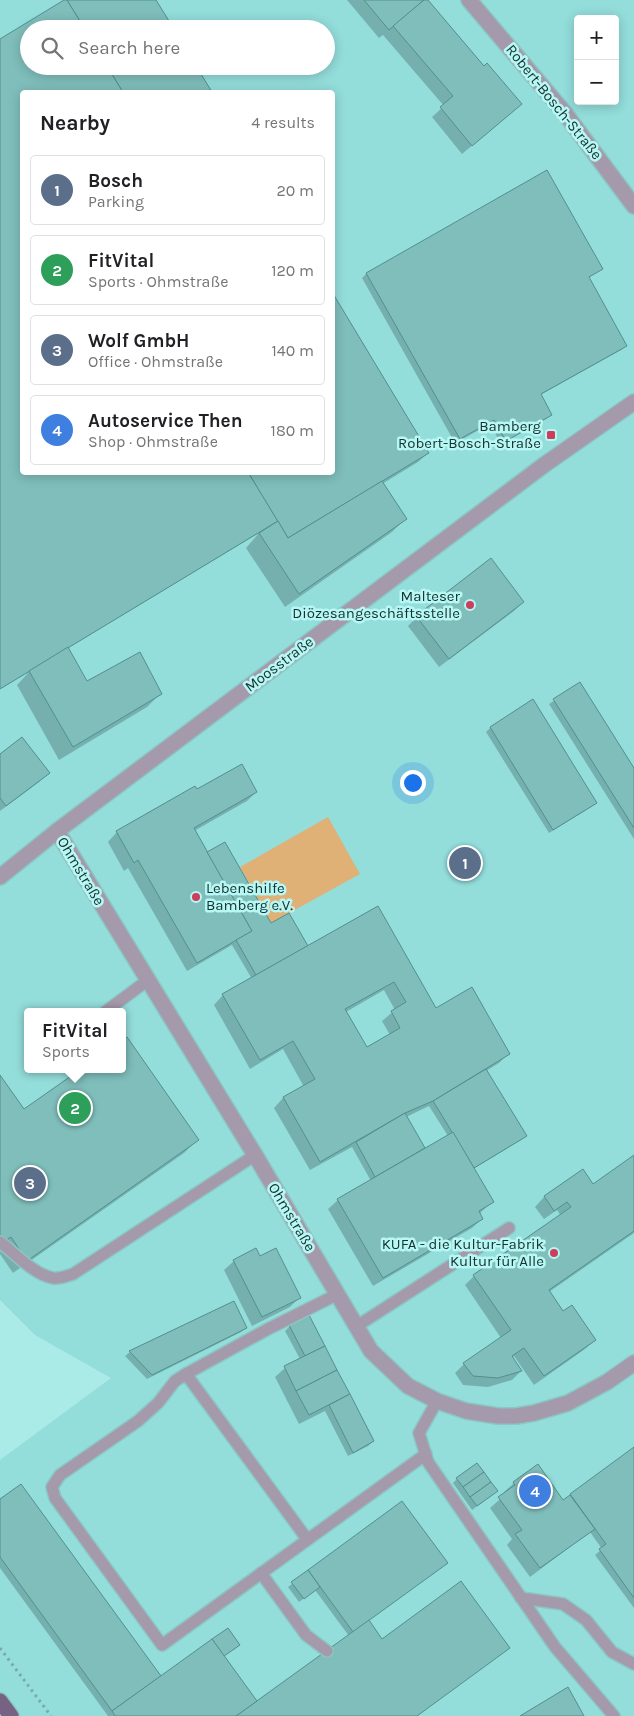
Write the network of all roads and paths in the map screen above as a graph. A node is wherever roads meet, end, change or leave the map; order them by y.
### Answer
1 (469, 0) edge
2 (634, 206) edge
3 (634, 402) edge
4 (57, 831) junction
5 (0, 877) edge
6 (148, 980) junction
7 (110, 1008) edge
8 (255, 1155) junction
9 (509, 1228) dead end
10 (0, 1242) edge
11 (338, 1294) junction
12 (357, 1326) junction
13 (634, 1363) edge
14 (186, 1374) junction
15 (437, 1401) junction
16 (426, 1454) junction
17 (324, 1526) junction
18 (294, 1529) junction
19 (306, 1539) junction
20 (261, 1573) junction
21 (521, 1598) junction
22 (0, 1648) edge
23 (327, 1651) dead end
24 (634, 1664) edge
25 (0, 1701) edge
26 (11, 1716) edge
27 (51, 1716) edge
28 (614, 1716) edge

1 - 2 street, Robert-Bosch-Straße
3 - 4 street, Moosstraße
4 - 5 street, Moosstraße
4 - 6 street, Ohmstraße
6 - 7 lane
6 - 8 street, Ohmstraße
8 - 10 lane
8 - 11 street, Ohmstraße
9 - 12 lane
11 - 12 street, Ohmstraße
11 - 14 lane
12 - 15 street, Ohmstraße
13 - 15 street, Ohmstraße
14 - 18 lane
14 - 20 lane
15 - 16 lane
16 - 17 lane
16 - 21 lane
17 - 18 lane
17 - 19 lane
18 - 19 lane
19 - 20 lane
20 - 23 lane
21 - 24 lane
21 - 28 lane
22 - 27 path
25 - 26 main road

